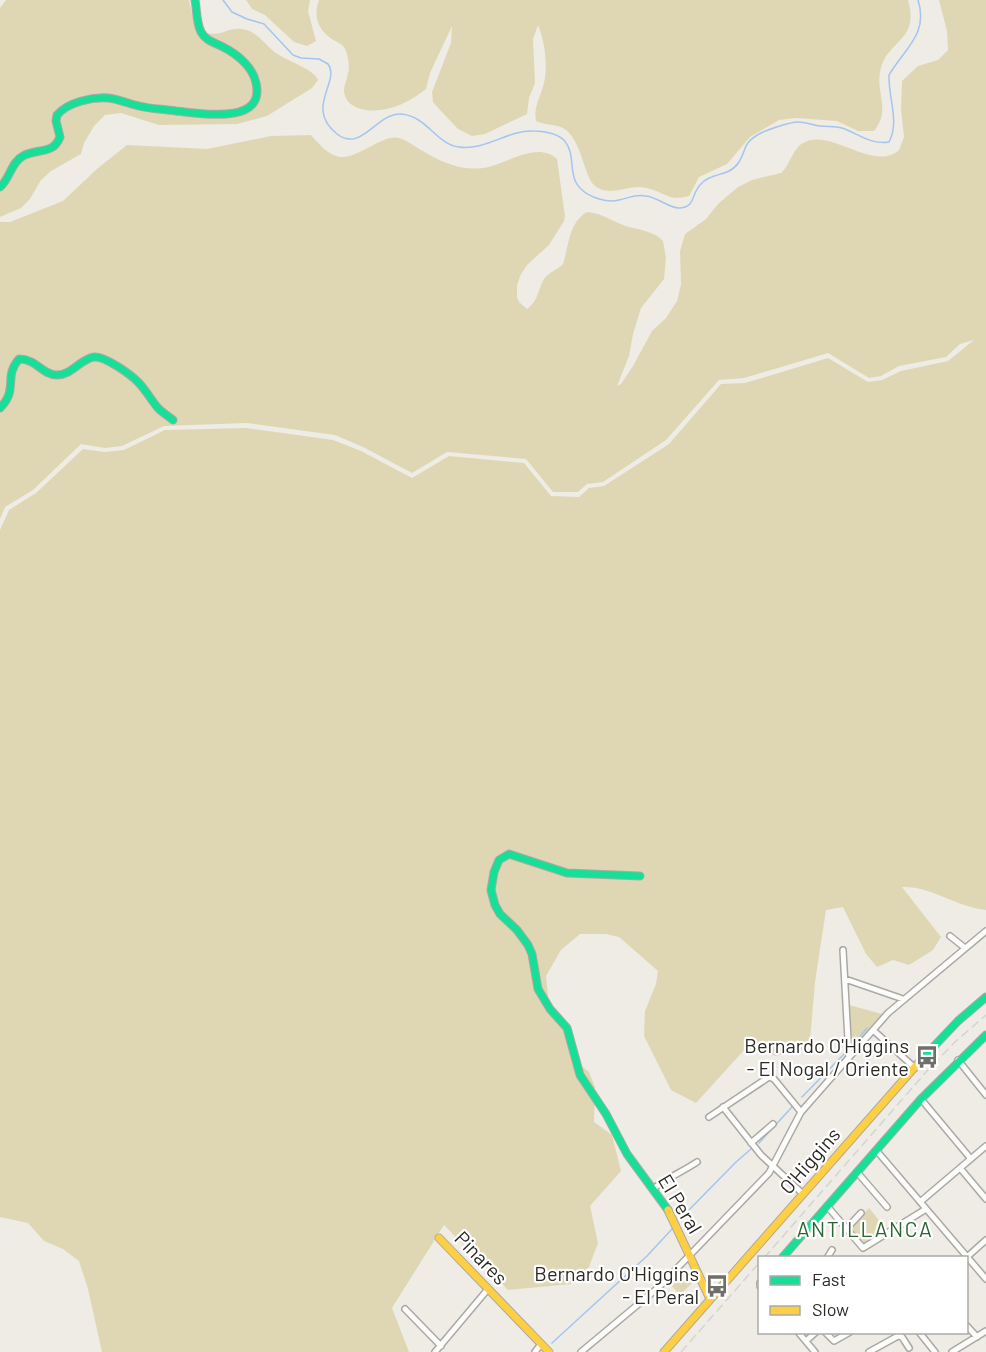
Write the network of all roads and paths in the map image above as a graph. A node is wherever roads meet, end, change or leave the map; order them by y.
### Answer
1 (195, 0) edge
2 (0, 187) edge
3 (0, 408) edge
4 (173, 420) dead end
5 (640, 876) dead end
6 (986, 931) edge
7 (950, 936) dead end
8 (965, 948) junction
9 (843, 950) dead end
10 (845, 979) junction
11 (986, 997) edge
12 (903, 999) junction
13 (873, 1030) junction
14 (986, 1035) edge
15 (849, 1058) junction
16 (958, 1060) junction
17 (915, 1068) junction
18 (986, 1095) edge
19 (921, 1099) junction
20 (723, 1107) junction
21 (801, 1112) junction
22 (709, 1117) dead end
23 (772, 1124) dead end
24 (751, 1143) junction
25 (986, 1146) edge
26 (876, 1150) junction
27 (971, 1159) junction
28 (697, 1162) dead end
29 (773, 1167) junction
30 (960, 1168) junction
31 (857, 1172) junction
32 (652, 1189) junction
33 (803, 1194) junction
34 (986, 1199) edge
35 (920, 1202) junction
36 (827, 1206) junction
37 (887, 1207) dead end
38 (926, 1209) junction
39 (861, 1213) dead end
40 (846, 1229) junction
41 (439, 1238) dead end
42 (986, 1240) edge
43 (832, 1250) dead end
44 (690, 1255) junction
45 (783, 1256) edge
46 (828, 1256) edge
47 (965, 1256) edge
48 (967, 1256) edge
49 (968, 1259) edge
50 (986, 1280) edge
51 (488, 1290) junction
52 (710, 1299) junction
53 (405, 1310) dead end
54 (968, 1327) edge
55 (986, 1331) edge
56 (800, 1334) edge
57 (814, 1334) edge
58 (827, 1334) edge
59 (846, 1334) edge
60 (921, 1334) edge
61 (977, 1337) junction
62 (806, 1341) junction
63 (542, 1344) junction
64 (441, 1346) junction
65 (880, 1346) junction
66 (909, 1348) dead end
67 (435, 1352) edge
68 (535, 1352) edge
69 (549, 1352) edge
70 (582, 1352) edge
71 (664, 1352) edge
72 (815, 1352) edge
73 (869, 1352) edge
74 (884, 1352) edge
75 (935, 1352) edge
76 (952, 1352) edge

1 - 2 street
3 - 4 street
5 - 32 street, El Peral
6 - 8 street
7 - 8 street
8 - 12 street
9 - 10 street
10 - 12 street
10 - 15 street
11 - 17 street, O'Higgins
12 - 13 street
13 - 15 street
13 - 17 street
14 - 16 street
15 - 21 street
16 - 18 street
16 - 19 street
17 - 33 street, O'Higgins
19 - 26 street
19 - 27 street
20 - 21 street
20 - 22 street
20 - 24 street
21 - 29 street
23 - 24 street
24 - 29 street
25 - 27 street
26 - 31 street
26 - 35 street
27 - 30 street
28 - 32 street
29 - 33 street
29 - 44 street
30 - 34 street
30 - 35 street
31 - 36 street
31 - 37 street
32 - 44 street, El Peral
33 - 52 street, O'Higgins
35 - 38 street
36 - 40 street
36 - 45 street
38 - 40 street
38 - 47 street
39 - 40 street
41 - 51 street, Pinares
42 - 48 street
43 - 46 street
44 - 52 street, El Peral
44 - 70 street
49 - 50 street
51 - 63 street, Pinares
51 - 64 street
52 - 71 street, O'Higgins
53 - 64 street
54 - 61 street
55 - 61 street
56 - 62 street
57 - 62 street
58 - 59 street
60 - 75 street
61 - 76 street
62 - 72 street
63 - 68 street
63 - 69 street, Pinares
64 - 67 street
65 - 66 street
65 - 73 street
65 - 74 street

